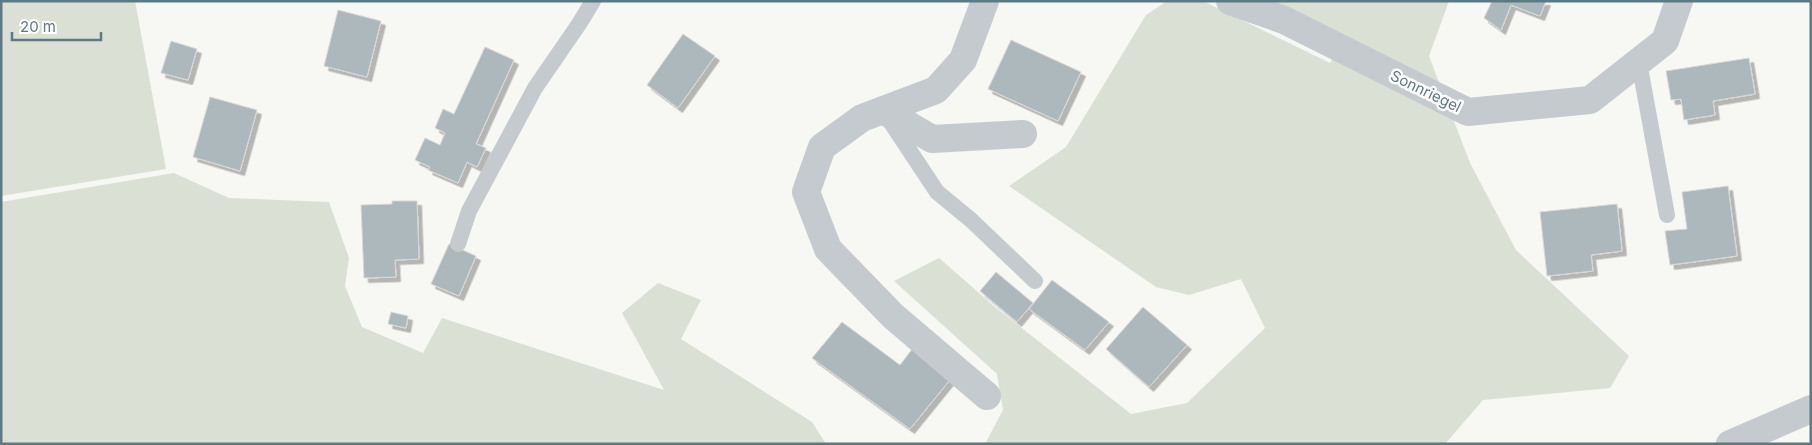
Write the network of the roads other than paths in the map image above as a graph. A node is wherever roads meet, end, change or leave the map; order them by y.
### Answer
1 (593, 1) edge
2 (985, 1) edge
3 (1230, 1) edge
4 (1679, 1) edge
5 (1639, 62) junction
6 (883, 110) junction
7 (1023, 134) dead end
8 (1667, 215) dead end
9 (458, 244) dead end
10 (1035, 281) dead end
11 (987, 396) dead end
12 (1811, 409) edge
13 (1730, 444) edge

1 - 9 lane
2 - 6 street
3 - 5 street, Sonnriegel
4 - 5 street, Sonnriegel
5 - 8 lane
6 - 7 street
6 - 10 lane
6 - 11 street
12 - 13 street

